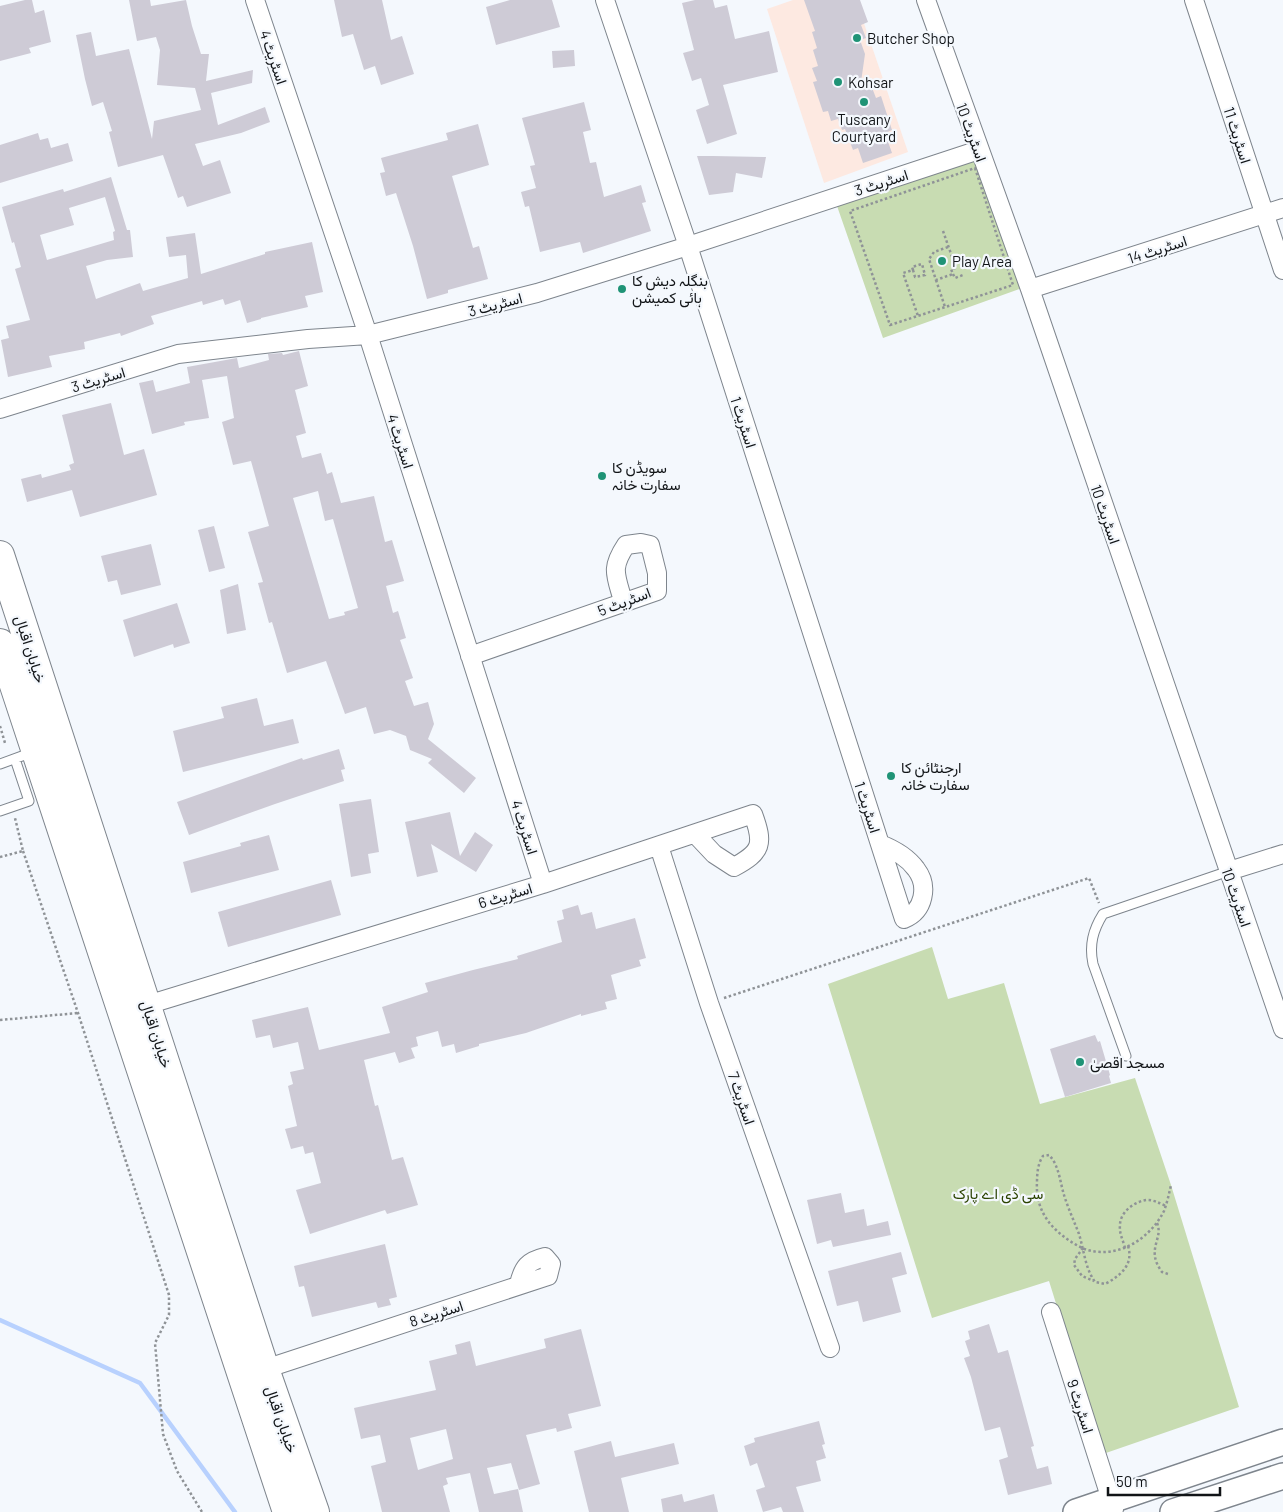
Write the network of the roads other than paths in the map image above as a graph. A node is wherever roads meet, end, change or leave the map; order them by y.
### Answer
1 (255, 0) edge
2 (606, 0) edge
3 (926, 0) edge
4 (1194, 0) edge
5 (979, 150) junction
6 (1283, 208) edge
7 (1264, 214) junction
8 (688, 246) junction
9 (1283, 270) edge
10 (1030, 289) junction
11 (368, 335) junction
12 (0, 409) edge
13 (0, 556) edge
14 (623, 601) dead end
15 (0, 643) edge
16 (470, 656) junction
17 (55, 724) junction
18 (21, 746) junction
19 (0, 764) edge
20 (0, 811) edge
21 (698, 837) dead end
22 (880, 844) dead end
23 (659, 846) junction
24 (1283, 854) edge
25 (1229, 871) junction
26 (543, 884) junction
27 (148, 1005) junction
28 (1283, 1029) edge
29 (1126, 1056) dead end
30 (519, 1284) dead end
31 (1051, 1312) dead end
32 (830, 1348) dead end
33 (265, 1370) junction
34 (1283, 1442) edge
35 (1283, 1476) edge
36 (1113, 1506) edge
37 (287, 1512) edge
38 (315, 1512) edge
39 (1076, 1512) edge
40 (1173, 1512) edge

1 - 11 street, اسٹریٹ 4
2 - 8 street, اسٹریٹ 1
3 - 5 street, اسٹریٹ 10
4 - 7 street, اسٹریٹ 11
5 - 8 street, اسٹریٹ 3
5 - 10 street, اسٹریٹ 10
6 - 7 street, اسٹریٹ 14
7 - 9 street, اسٹریٹ 11
7 - 10 street, اسٹریٹ 14
8 - 11 street, اسٹریٹ 3
8 - 22 street, اسٹریٹ 1
10 - 25 street, اسٹریٹ 10
11 - 12 street, اسٹریٹ 3
11 - 16 street, اسٹریٹ 4
13 - 17 main road, خیابان اقبال
14 - 16 street, اسٹریٹ 5
15 - 18 main road, خیابان اقبال
16 - 26 street, اسٹریٹ 4
17 - 18 main road
17 - 27 main road, خیابان اقبال
18 - 19 lane
18 - 20 lane
18 - 37 main road, خیابان اقبال
21 - 23 street, اسٹریٹ 6
23 - 26 street, اسٹریٹ 6
23 - 32 street, اسٹریٹ 7
24 - 25 street
25 - 28 street, اسٹریٹ 10
25 - 29 lane
26 - 27 street, اسٹریٹ 6
27 - 33 main road, خیابان اقبال
30 - 33 street, اسٹریٹ 8
31 - 36 street, اسٹریٹ 9
33 - 38 main road, خیابان اقبال
34 - 36 street
35 - 40 street
36 - 39 street

